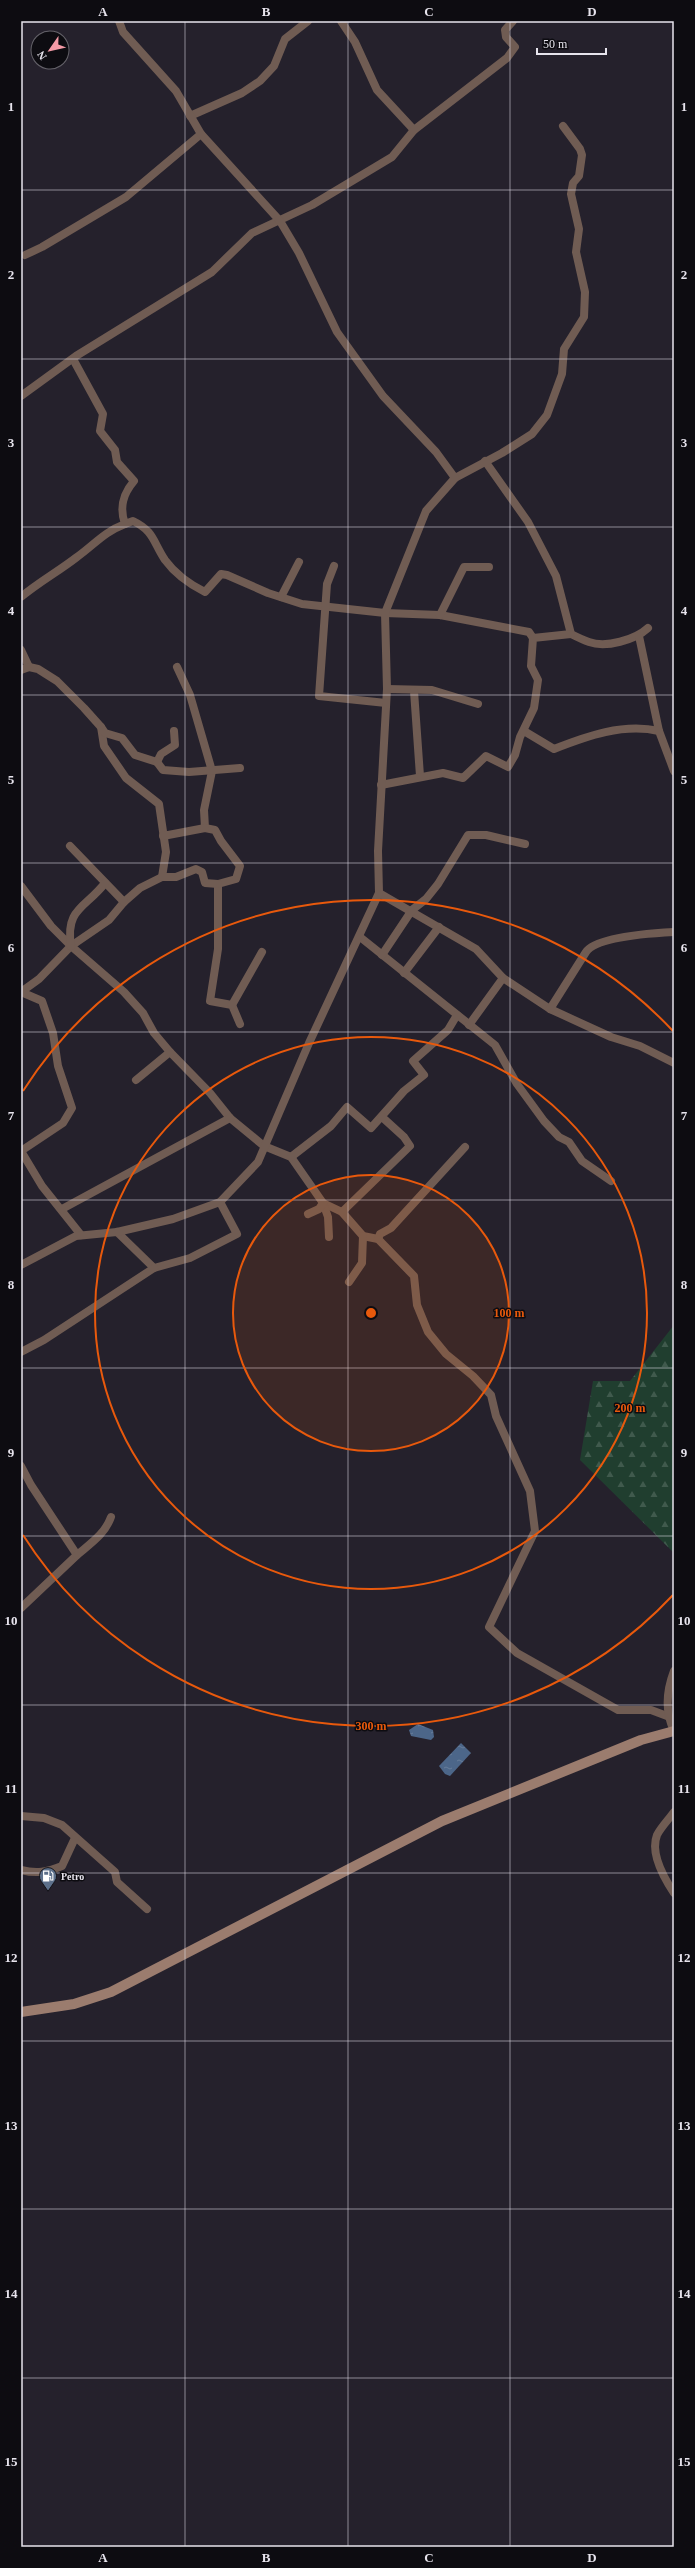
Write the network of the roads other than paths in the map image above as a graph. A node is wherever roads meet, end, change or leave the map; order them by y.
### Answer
1 (119, 21) edge
2 (308, 21) edge
3 (341, 21) edge
4 (513, 21) edge
5 (190, 116) junction
6 (563, 126) dead end
7 (414, 130) junction
8 (201, 134) junction
9 (280, 221) junction
10 (25, 255) dead end
11 (73, 359) junction
12 (21, 396) edge
13 (485, 462) junction
14 (455, 478) junction
15 (125, 524) junction
16 (299, 562) dead end
17 (334, 566) dead end
18 (489, 567) dead end
19 (21, 597) edge
20 (280, 597) junction
21 (325, 606) junction
22 (385, 613) junction
23 (440, 615) junction
24 (648, 628) dead end
25 (571, 634) junction
26 (639, 636) junction
27 (533, 638) junction
28 (21, 650) edge
29 (177, 667) dead end
30 (25, 668) edge
31 (387, 689) junction
32 (414, 691) junction
33 (386, 703) junction
34 (478, 704) dead end
35 (101, 727) junction
36 (174, 731) dead end
37 (524, 731) junction
38 (659, 731) junction
39 (157, 762) junction
40 (240, 768) dead end
41 (212, 771) junction
42 (674, 771) edge
43 (420, 776) junction
44 (381, 785) junction
45 (205, 828) junction
46 (163, 836) junction
47 (525, 844) dead end
48 (70, 846) dead end
49 (162, 877) junction
50 (105, 883) junction
51 (218, 884) junction
52 (21, 886) edge
53 (379, 893) junction
54 (124, 902) junction
55 (412, 910) junction
56 (439, 927) junction
57 (674, 932) edge
58 (360, 938) junction
59 (71, 946) junction
60 (262, 952) dead end
61 (382, 955) junction
62 (404, 973) junction
63 (503, 978) junction
64 (21, 992) edge
65 (232, 1005) junction
66 (550, 1009) junction
67 (457, 1015) junction
68 (240, 1024) dead end
69 (469, 1025) junction
70 (170, 1052) junction
71 (674, 1063) edge
72 (136, 1080) dead end
73 (382, 1117) junction
74 (230, 1118) junction
75 (264, 1146) junction
76 (465, 1147) dead end
77 (21, 1151) edge
78 (291, 1158) junction
79 (611, 1181) dead end
80 (220, 1202) junction
81 (323, 1203) junction
82 (62, 1209) junction
83 (342, 1212) junction
84 (308, 1214) dead end
85 (117, 1232) junction
86 (81, 1235) junction
87 (363, 1236) junction
88 (328, 1238) dead end
89 (378, 1239) junction
90 (21, 1265) edge
91 (154, 1268) junction
92 (349, 1282) dead end
93 (21, 1352) edge
94 (21, 1466) edge
95 (111, 1517) dead end
96 (78, 1555) junction
97 (21, 1608) edge
98 (674, 1671) edge
99 (667, 1716) junction
100 (674, 1731) edge
101 (674, 1812) edge
102 (21, 1816) edge
103 (75, 1838) junction
104 (21, 1870) edge
105 (674, 1893) edge
106 (147, 1908) dead end
107 (21, 2012) edge

1 - 5 street
2 - 5 street
3 - 7 street
4 - 7 street
5 - 8 street
6 - 13 street
7 - 9 street
8 - 9 street
8 - 10 street
9 - 11 street
9 - 14 street
11 - 12 street
11 - 15 street
13 - 14 street
13 - 25 street
14 - 22 street
15 - 19 street
15 - 20 street
16 - 20 street
17 - 21 street
18 - 23 street
20 - 21 street
21 - 22 street
21 - 33 street
22 - 23 street
22 - 31 street
23 - 27 street
24 - 26 street
25 - 26 street
25 - 27 street
26 - 38 street
27 - 37 street
28 - 30 street
29 - 41 street
30 - 35 street
31 - 32 street
31 - 33 street
32 - 34 street
32 - 43 street
33 - 44 street
35 - 39 street
35 - 46 street
36 - 39 street
37 - 38 street
37 - 43 street
38 - 42 street
39 - 41 street
40 - 41 street
41 - 45 street
43 - 44 street
44 - 53 street
45 - 46 street
45 - 51 street
46 - 49 street
47 - 55 street
48 - 50 street
49 - 51 street
49 - 54 street
50 - 54 street
50 - 59 street
51 - 65 street
52 - 59 street
53 - 55 street
53 - 58 street
54 - 59 street
55 - 56 street
55 - 61 street
56 - 62 street
56 - 63 street
57 - 66 street
58 - 61 street
58 - 75 street
59 - 64 street
59 - 70 street
60 - 65 street
61 - 62 street
62 - 67 street
63 - 66 street
63 - 69 street
64 - 77 street
65 - 68 street
66 - 71 street
67 - 69 street
67 - 73 street
69 - 79 street
70 - 72 street
70 - 74 street
73 - 78 street
73 - 83 street
74 - 75 street
74 - 82 street
75 - 78 street
75 - 80 street
76 - 89 street
77 - 82 street
78 - 81 street
80 - 85 street
80 - 91 street
81 - 83 street
81 - 84 street
81 - 88 street
82 - 86 street
83 - 87 street
85 - 86 street
85 - 91 street
86 - 90 street
87 - 89 street
87 - 92 street
89 - 99 street
91 - 93 street
94 - 96 street
95 - 96 street
96 - 97 street
98 - 99 street
99 - 100 street
100 - 107 main road
101 - 105 street
102 - 103 street
103 - 104 street
103 - 106 street

